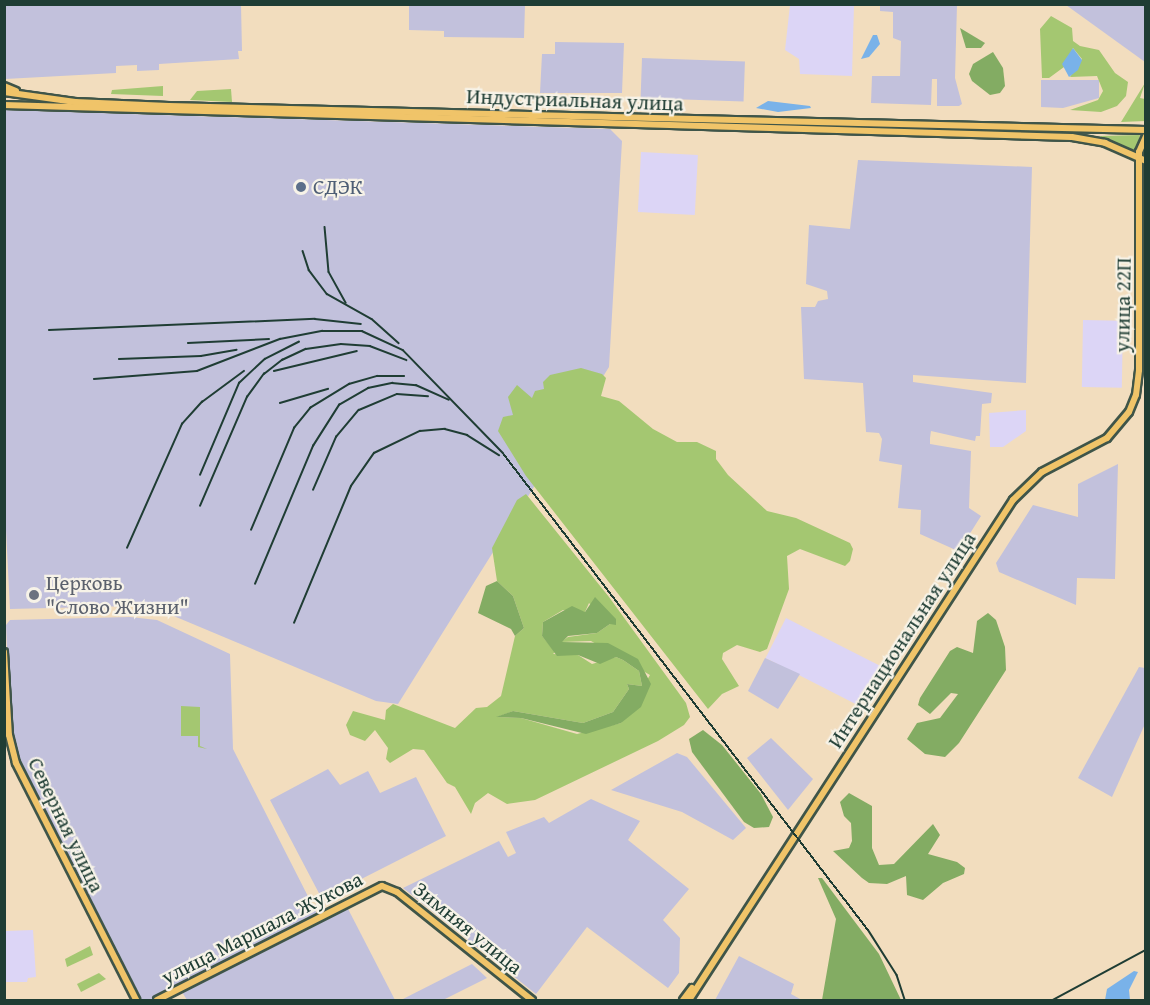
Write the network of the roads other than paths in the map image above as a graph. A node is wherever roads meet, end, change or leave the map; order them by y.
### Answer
1 (4, 86) edge
2 (4, 92) edge
3 (25, 94) junction
4 (4, 105) edge
5 (1146, 130) edge
6 (1146, 136) edge
7 (1143, 159) edge
8 (1146, 204) edge
9 (1141, 240) junction
10 (1138, 370) joint
11 (4, 652) edge
12 (382, 886) joint
13 (714, 958) junction
14 (136, 1000) edge
15 (157, 1000) edge
16 (532, 1000) edge
17 (683, 1000) edge
18 (688, 1000) edge

1 - 3 main road
2 - 3 main road, Индустриальная улица
3 - 5 main road, Индустриальная улица
4 - 7 main road, Индустриальная улица
6 - 7 main road, улица 22П
7 - 9 main road, улица 22П
8 - 9 main road, улица 22П
9 - 10 main road, улица 22П
10 - 13 main road, Интернациональная улица
11 - 14 main road, Северная улица
12 - 15 main road, улица Маршала Жукова
12 - 16 main road, Зимняя улица
13 - 17 main road, Интернациональная улица
13 - 18 main road, Интернациональная улица

